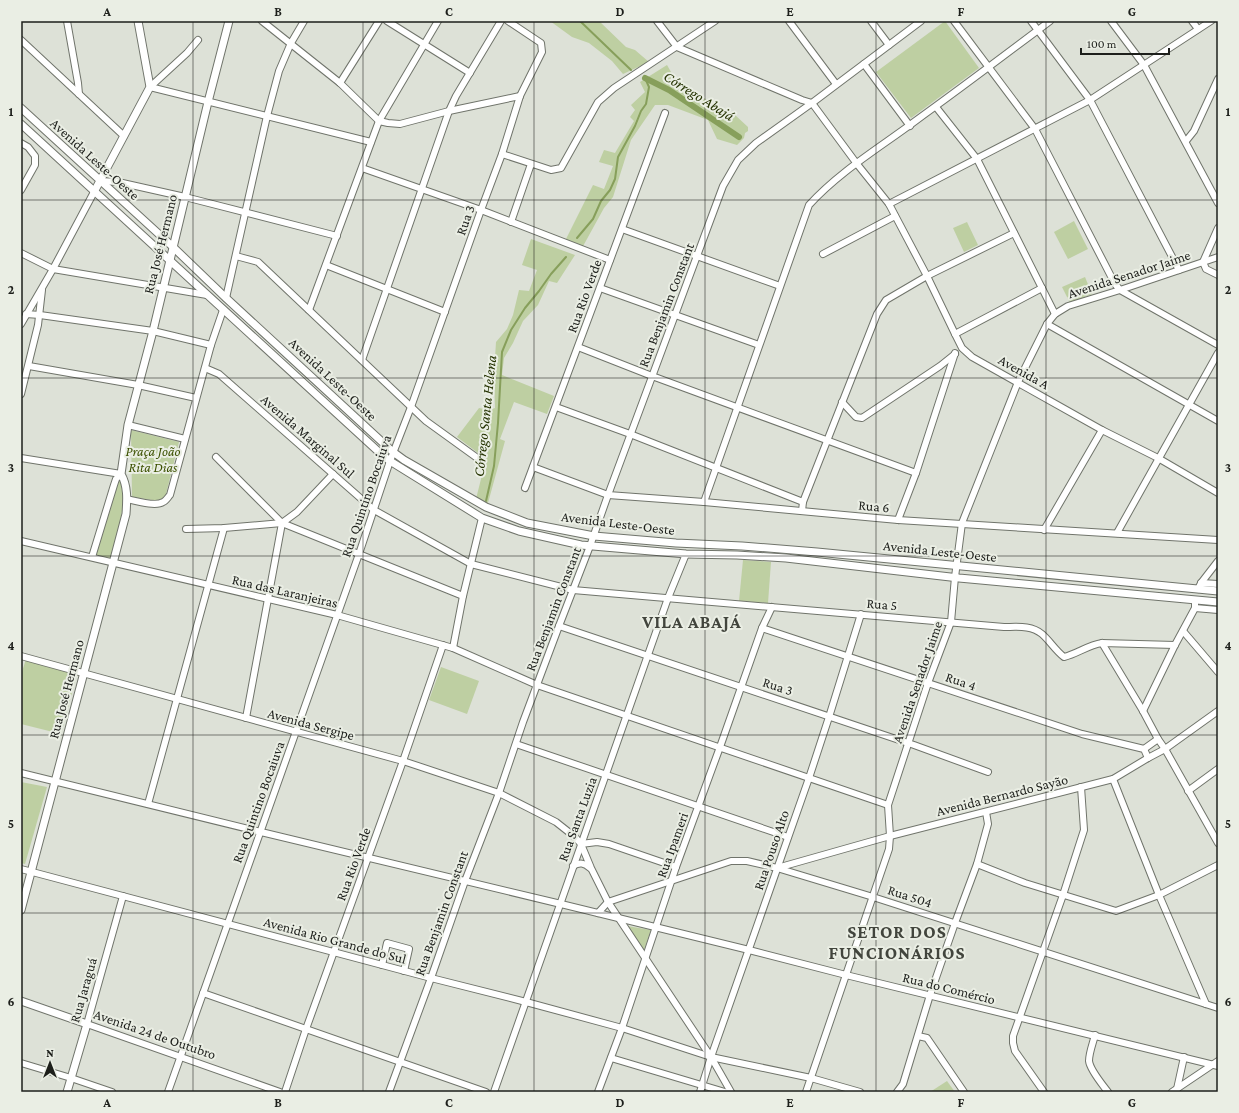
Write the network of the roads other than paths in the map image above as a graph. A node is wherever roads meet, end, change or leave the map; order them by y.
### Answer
1 (67, 21) edge
2 (138, 21) edge
3 (229, 21) edge
4 (262, 21) edge
5 (304, 21) edge
6 (379, 21) edge
7 (387, 21) edge
8 (438, 21) edge
9 (501, 21) edge
10 (508, 21) edge
11 (657, 21) edge
12 (715, 21) edge
13 (789, 21) edge
14 (871, 21) edge
15 (921, 21) edge
16 (954, 21) edge
17 (1031, 21) edge
18 (1050, 21) edge
19 (1112, 21) edge
20 (1192, 21) edge
21 (1211, 21) edge
22 (1198, 29) junction
23 (1038, 30) junction
24 (21, 40) edge
25 (198, 40) dead end
26 (291, 43) junction
27 (424, 44) junction
28 (889, 45) junction
29 (677, 47) junction
30 (864, 64) junction
31 (1144, 65) junction
32 (989, 67) junction
33 (470, 73) junction
34 (1218, 79) edge
35 (340, 83) junction
36 (836, 84) junction
37 (150, 87) junction
38 (79, 94) junction
39 (520, 96) junction
40 (1090, 100) junction
41 (208, 102) junction
42 (812, 102) junction
43 (936, 107) junction
44 (21, 108) edge
45 (449, 111) junction
46 (665, 113) dead end
47 (267, 116) junction
48 (379, 121) junction
49 (21, 124) edge
50 (910, 126) junction
51 (1035, 129) junction
52 (124, 136) junction
53 (1186, 141) junction
54 (21, 142) edge
55 (371, 142) junction
56 (502, 154) junction
57 (977, 159) junction
58 (531, 164) junction
59 (857, 164) junction
60 (362, 168) junction
61 (100, 181) junction
62 (421, 189) junction
63 (21, 190) edge
64 (94, 192) junction
65 (185, 197) junction
66 (1218, 203) edge
67 (889, 204) junction
68 (481, 210) junction
69 (245, 212) junction
70 (895, 216) junction
71 (511, 222) junction
72 (1218, 228) edge
73 (622, 229) junction
74 (1014, 233) junction
75 (337, 236) junction
76 (173, 247) junction
77 (21, 253) edge
78 (823, 254) dead end
79 (236, 256) junction
80 (697, 256) junction
81 (1218, 257) edge
82 (610, 260) junction
83 (170, 261) junction
84 (1204, 262) junction
85 (326, 265) junction
86 (53, 269) junction
87 (1179, 270) junction
88 (1218, 275) edge
89 (927, 276) junction
90 (780, 286) junction
91 (42, 288) junction
92 (163, 288) junction
93 (600, 288) junction
94 (1042, 288) junction
95 (386, 289) junction
96 (1120, 290) junction
97 (207, 295) junction
98 (226, 298) junction
99 (223, 310) junction
100 (309, 310) junction
101 (445, 312) junction
102 (26, 314) junction
103 (1055, 314) junction
104 (40, 315) junction
105 (675, 315) junction
106 (21, 324) edge
107 (1048, 324) junction
108 (153, 331) junction
109 (955, 334) junction
110 (211, 344) junction
111 (759, 345) junction
112 (1218, 345) edge
113 (578, 347) junction
114 (962, 348) junction
115 (1218, 353) edge
116 (955, 354) junction
117 (362, 360) junction
118 (28, 366) junction
119 (205, 368) junction
120 (652, 376) junction
121 (1018, 382) junction
122 (138, 385) junction
123 (21, 394) edge
124 (196, 398) junction
125 (842, 402) junction
126 (1189, 405) junction
127 (411, 407) junction
128 (556, 407) junction
129 (738, 407) junction
130 (1218, 421) edge
131 (128, 425) junction
132 (1102, 430) junction
133 (630, 434) junction
134 (185, 439) junction
135 (827, 440) junction
136 (393, 452) junction
137 (216, 457) dead end
138 (21, 458) edge
139 (1158, 458) junction
140 (480, 460) dead end
141 (390, 461) junction
142 (533, 467) junction
143 (716, 468) junction
144 (916, 472) junction
145 (121, 474) junction
146 (333, 474) junction
147 (525, 488) dead end
148 (1218, 493) edge
149 (608, 495) junction
150 (127, 499) junction
151 (704, 502) junction
152 (802, 502) junction
153 (374, 510) junction
154 (802, 511) junction
155 (482, 518) junction
156 (898, 520) junction
157 (282, 523) junction
158 (962, 523) junction
159 (224, 528) junction
160 (186, 529) dead end
161 (1044, 530) junction
162 (1117, 533) junction
163 (594, 536) junction
164 (21, 540) edge
165 (1218, 540) edge
166 (590, 546) junction
167 (359, 554) junction
168 (686, 554) junction
169 (92, 557) junction
170 (1218, 561) edge
171 (113, 562) junction
172 (471, 564) junction
173 (956, 566) junction
174 (955, 577) junction
175 (1218, 584) edge
176 (209, 585) junction
177 (1199, 586) junction
178 (573, 590) junction
179 (1218, 591) edge
180 (464, 596) junction
181 (668, 598) junction
182 (268, 599) junction
183 (1195, 600) junction
184 (1218, 602) edge
185 (772, 607) junction
186 (1195, 608) junction
187 (1218, 610) edge
188 (861, 614) junction
189 (337, 615) junction
190 (951, 622) junction
191 (559, 626) junction
192 (762, 628) junction
193 (1183, 631) junction
194 (1102, 643) junction
195 (1176, 644) junction
196 (443, 645) junction
197 (453, 648) junction
198 (21, 656) edge
199 (648, 656) junction
200 (848, 656) junction
201 (1218, 672) edge
202 (83, 674) junction
203 (928, 683) junction
204 (536, 685) junction
205 (741, 687) junction
206 (177, 700) junction
207 (1143, 711) junction
208 (1218, 711) edge
209 (627, 716) junction
210 (830, 716) junction
211 (246, 718) junction
212 (296, 732) junction
213 (1158, 739) junction
214 (908, 743) junction
215 (516, 744) junction
216 (720, 747) junction
217 (1144, 749) junction
218 (1165, 749) junction
219 (1148, 758) junction
220 (403, 761) junction
221 (1218, 769) edge
222 (988, 772) dead end
223 (21, 773) edge
224 (606, 774) junction
225 (809, 778) junction
226 (1113, 779) junction
227 (55, 781) junction
228 (1081, 787) junction
229 (1188, 791) junction
230 (499, 793) junction
231 (148, 804) junction
232 (888, 805) junction
233 (699, 807) junction
234 (986, 812) junction
235 (261, 832) junction
236 (890, 836) junction
237 (788, 837) junction
238 (1218, 842) edge
239 (581, 844) junction
240 (368, 857) junction
241 (803, 861) junction
242 (977, 864) junction
243 (573, 866) junction
244 (1218, 866) edge
245 (676, 867) junction
246 (591, 868) junction
247 (777, 868) junction
248 (21, 869) edge
249 (31, 872) junction
250 (801, 876) junction
251 (465, 880) junction
252 (672, 881) junction
253 (1063, 895) junction
254 (1159, 895) junction
255 (123, 896) junction
256 (873, 897) junction
257 (608, 902) junction
258 (561, 904) junction
259 (21, 910) edge
260 (598, 913) junction
261 (617, 918) junction
262 (228, 923) junction
263 (955, 923) junction
264 (656, 928) junction
265 (749, 950) junction
266 (333, 952) junction
267 (1043, 952) junction
268 (645, 959) junction
269 (382, 965) junction
270 (404, 971) junction
271 (846, 975) junction
272 (431, 978) junction
273 (203, 993) junction
274 (930, 995) junction
275 (21, 1000) edge
276 (526, 1002) junction
277 (1206, 1004) junction
278 (1218, 1008) edge
279 (1020, 1017) junction
280 (87, 1024) junction
281 (622, 1028) junction
282 (306, 1029) junction
283 (1095, 1035) junction
284 (918, 1036) junction
285 (711, 1056) junction
286 (180, 1057) junction
287 (1184, 1057) junction
288 (611, 1058) junction
289 (400, 1062) junction
290 (21, 1063) edge
291 (1216, 1064) edge
292 (71, 1078) junction
293 (810, 1078) junction
294 (702, 1085) junction
295 (1175, 1090) edge
296 (67, 1092) edge
297 (112, 1092) edge
298 (168, 1092) edge
299 (280, 1092) edge
300 (285, 1092) edge
301 (389, 1092) edge
302 (486, 1092) edge
303 (494, 1092) edge
304 (598, 1092) edge
305 (700, 1092) edge
306 (725, 1092) edge
307 (730, 1092) edge
308 (806, 1092) edge
309 (860, 1092) edge
310 (897, 1092) edge
311 (964, 1092) edge
312 (1044, 1092) edge
313 (1108, 1092) edge

1 - 38 street
2 - 37 main road
3 - 41 main road, Rua José Hermano
4 - 26 street
5 - 26 street
6 - 35 street
7 - 27 street
8 - 27 street
9 - 33 street
10 - 39 street, Rua 3
11 - 29 street
12 - 29 street
13 - 36 street
14 - 28 street
15 - 28 street, Rua Benjamin Constant
16 - 32 street
17 - 23 street
18 - 23 street
19 - 31 street
20 - 22 street
21 - 22 street
22 - 31 street
23 - 32 street
23 - 40 street
24 - 38 street
25 - 37 street
26 - 35 street
26 - 47 street
27 - 33 street
27 - 48 street
28 - 30 street, Rua Benjamin Constant
29 - 42 street
29 - 58 street
30 - 36 street, Rua Benjamin Constant
30 - 50 street
31 - 40 street
31 - 53 street
32 - 43 street
32 - 51 street
33 - 45 street
34 - 53 street
35 - 48 street
36 - 42 street, Rua Benjamin Constant
37 - 41 street
37 - 52 main road
38 - 52 street
39 - 45 street
39 - 56 street, Rua 3
40 - 51 street
40 - 87 street
41 - 47 street
41 - 65 main road, Rua José Hermano
42 - 59 street
42 - 80 street, Rua Benjamin Constant
43 - 50 street
43 - 57 street
44 - 61 main road, Avenida Leste-Oeste
45 - 48 street
45 - 62 street
46 - 73 street, Rua Rio Verde
47 - 55 street
47 - 69 street
48 - 55 street
49 - 64 main road, Avenida Leste-Oeste
50 - 59 street
51 - 57 street
51 - 96 street
52 - 61 main road
53 - 66 street
54 - 63 street
55 - 60 street
56 - 58 street
56 - 68 street, Rua 3
57 - 67 street
57 - 74 street
58 - 71 street
59 - 67 street
59 - 90 street
60 - 62 street
60 - 75 street
61 - 64 main road
61 - 65 street
61 - 76 main road, Avenida Leste-Oeste
62 - 68 street
62 - 95 street
64 - 83 main road, Avenida Leste-Oeste
64 - 86 street
65 - 69 street
65 - 76 main road, Rua José Hermano
67 - 70 street, Avenida A
68 - 71 street
68 - 101 street, Rua 3
69 - 75 street
69 - 79 street
70 - 78 street
70 - 89 street, Avenida A
71 - 82 street
72 - 84 street
73 - 80 street
73 - 82 street, Rua Rio Verde
74 - 89 street
74 - 94 street
75 - 85 street
76 - 83 main road, Rua José Hermano
76 - 98 main road, Avenida Leste-Oeste
77 - 86 street
79 - 98 street
79 - 100 street
80 - 90 street
80 - 105 street, Rua Benjamin Constant
81 - 84 street, Avenida Senador Jaime
82 - 93 street, Rua Rio Verde
83 - 92 main road, Rua José Hermano
83 - 97 main road, Avenida Leste-Oeste
84 - 87 street, Avenida Senador Jaime
84 - 88 street
85 - 95 street
85 - 100 street
86 - 91 street
86 - 92 street
87 - 96 street, Avenida Senador Jaime
89 - 109 street, Avenida A
89 - 125 street
90 - 111 street
91 - 102 street
91 - 104 street
92 - 97 street
92 - 108 main road, Rua José Hermano
93 - 105 street
93 - 113 street, Rua Rio Verde
94 - 103 street
94 - 109 street
95 - 101 street
95 - 117 street
96 - 103 street, Avenida Senador Jaime
96 - 112 street
97 - 99 main road, Avenida Leste-Oeste
98 - 136 main road, Avenida Leste-Oeste
99 - 110 street
99 - 141 main road, Avenida Leste-Oeste
100 - 117 street
101 - 127 street, Rua 3
102 - 104 street
102 - 106 street
103 - 107 street, Avenida Senador Jaime
104 - 108 street
104 - 118 street
105 - 111 street
105 - 120 street, Rua Benjamin Constant
107 - 121 street, Avenida Senador Jaime
107 - 126 street
108 - 110 street
108 - 122 main road, Rua José Hermano
109 - 114 street, Avenida A
110 - 119 street
111 - 129 street
113 - 120 street
113 - 128 street, Rua Rio Verde
114 - 116 street
114 - 121 street, Avenida A
115 - 126 street
116 - 125 street
116 - 144 street
117 - 127 street
118 - 122 street
118 - 123 street
119 - 124 street
119 - 146 street, Avenida Marginal Sul
120 - 129 street
120 - 133 street, Rua Benjamin Constant
121 - 132 street, Avenida A
121 - 158 street, Avenida Senador Jaime
122 - 124 street
122 - 131 main road, Rua José Hermano
124 - 134 street
125 - 135 street
126 - 130 street
126 - 139 street
127 - 136 street, Rua Quintino Bocaiuva
127 - 140 street
128 - 133 street
128 - 142 street, Rua Rio Verde
129 - 135 street
129 - 143 street
131 - 134 street
131 - 145 main road, Rua José Hermano
132 - 139 street, Avenida A
132 - 161 street
133 - 143 street
133 - 149 street, Rua Benjamin Constant
134 - 150 street
135 - 144 street
135 - 152 street
136 - 141 street, Rua Quintino Bocaiuva
136 - 163 main road, Avenida Leste-Oeste
137 - 157 street
138 - 145 street
139 - 148 street, Avenida A
139 - 162 street
141 - 153 street, Rua Quintino Bocaiuva
141 - 155 main road, Avenida Leste-Oeste
142 - 147 street, Rua Rio Verde
142 - 149 street, Rua 6
143 - 151 street
143 - 152 street
144 - 156 street
145 - 150 main road, Rua José Hermano
145 - 169 street, Rua José Hermano
146 - 153 street, Avenida Marginal Sul
146 - 157 street
149 - 151 street, Rua 6
149 - 163 street, Rua Benjamin Constant
150 - 171 main road, Rua José Hermano
151 - 154 street, Rua 6
152 - 154 street
153 - 167 street, Rua Quintino Bocaiuva
153 - 172 street, Avenida Marginal Sul
154 - 156 street, Rua 6
155 - 166 main road, Avenida Leste-Oeste
155 - 172 street
156 - 158 street, Rua 6
157 - 159 street
157 - 167 street
157 - 182 street
158 - 161 street, Rua 6
158 - 173 street, Avenida Senador Jaime
159 - 160 street
159 - 176 street
161 - 162 street, Rua 6
162 - 165 street, Rua 6
163 - 166 street, Rua Benjamin Constant
163 - 173 main road, Avenida Leste-Oeste
164 - 169 street, Rua das Laranjeiras
166 - 168 main road, Avenida Leste-Oeste
166 - 178 street, Rua Benjamin Constant
167 - 180 street
167 - 189 street, Rua Quintino Bocaiuva
168 - 174 main road, Avenida Leste-Oeste
168 - 181 street, Rua Santa Luzia
169 - 171 street, Rua das Laranjeiras
170 - 177 street
171 - 176 street, Rua das Laranjeiras
171 - 202 main road, Rua José Hermano
172 - 178 street, Avenida Marginal Sul
172 - 180 street
173 - 174 street, Avenida Senador Jaime
173 - 177 main road, Avenida Leste-Oeste
174 - 183 main road, Avenida Leste-Oeste
174 - 190 street, Avenida Senador Jaime
175 - 177 street
176 - 182 street, Rua das Laranjeiras
176 - 206 street
177 - 179 main road, Avenida Leste-Oeste
178 - 181 street, Rua 5
178 - 191 street, Rua Benjamin Constant
180 - 197 street
181 - 185 street, Rua 5
181 - 199 street, Rua Santa Luzia
182 - 189 street, Rua das Laranjeiras
182 - 211 street
183 - 184 main road, Avenida Leste-Oeste
183 - 186 street
185 - 188 street, Rua 5
185 - 192 street, Rua Ipameri
186 - 187 street
186 - 193 street
188 - 190 street, Rua 5
188 - 200 street, Rua Pouso Alto
189 - 196 street, Rua das Laranjeiras
189 - 212 street, Rua Quintino Bocaiuva
190 - 194 street, Rua 5
190 - 203 street, Avenida Senador Jaime
191 - 199 street, Rua 3
191 - 204 street, Rua Benjamin Constant
192 - 200 street, Rua 4
192 - 205 street, Rua Ipameri
193 - 195 street
193 - 201 street
194 - 195 street, Rua 5
194 - 207 street
195 - 207 street
196 - 197 street, Rua das Laranjeiras
196 - 220 street, Rua Rio Verde
197 - 204 street, Rua das Laranjeiras
198 - 202 street, Avenida Sergipe
199 - 205 street, Rua 3
199 - 209 street, Rua Santa Luzia
200 - 203 street, Rua 4
200 - 210 street, Rua Pouso Alto
202 - 206 street, Avenida Sergipe
202 - 227 main road, Rua José Hermano
203 - 214 street, Avenida Senador Jaime
203 - 217 street, Rua 4
204 - 209 street, Rua das Laranjeiras
204 - 215 street, Rua Benjamin Constant
205 - 210 street, Rua 3
205 - 216 street, Rua Ipameri
206 - 211 street, Avenida Sergipe
206 - 231 street
207 - 213 street
208 - 218 street, Avenida Bernardo Sayão
209 - 216 street, Rua das Laranjeiras
209 - 224 street, Rua Santa Luzia
210 - 214 street, Rua 3
210 - 225 street, Rua Pouso Alto
211 - 212 street, Avenida Sergipe
212 - 220 street, Avenida Sergipe
212 - 235 street, Rua Quintino Bocaiuva
213 - 217 street
213 - 218 street
214 - 222 street, Rua 3
214 - 232 street, Avenida Senador Jaime
215 - 224 street
215 - 230 street, Rua Benjamin Constant
216 - 225 street, Rua das Laranjeiras
216 - 233 street, Rua Ipameri
217 - 219 street
218 - 219 street, Avenida Bernardo Sayão
218 - 229 street
219 - 226 street, Avenida Bernardo Sayão
220 - 230 street, Avenida Sergipe
220 - 240 street, Rua Rio Verde
221 - 229 street
223 - 227 street, Rua do Comércio
224 - 233 street
224 - 239 street, Rua Santa Luzia
225 - 232 street, Rua das Laranjeiras
225 - 237 street, Rua Pouso Alto
226 - 228 street, Avenida Bernardo Sayão
226 - 254 street
227 - 231 street, Rua do Comércio
227 - 249 main road, Rua José Hermano
228 - 234 street, Avenida Bernardo Sayão
228 - 253 street
229 - 238 street
230 - 239 street, Avenida Sergipe
230 - 251 street, Rua Benjamin Constant
231 - 235 street, Rua do Comércio
232 - 236 street, Avenida Senador Jaime
233 - 237 street
233 - 245 street, Rua Ipameri
234 - 236 street, Avenida Bernardo Sayão
234 - 242 street
235 - 240 street, Rua do Comércio
235 - 262 street, Rua Quintino Bocaiuva
236 - 241 street, Avenida Bernardo Sayão
236 - 256 street, Avenida Senador Jaime
237 - 247 street, Rua Pouso Alto
239 - 243 street, Rua Santa Luzia
239 - 245 street
239 - 246 street
240 - 251 street, Rua do Comércio
240 - 266 street, Rua Rio Verde
241 - 247 street, Avenida Bernardo Sayão
241 - 250 street
242 - 253 street
242 - 263 street
243 - 246 street
243 - 258 street, Rua Santa Luzia
244 - 254 street
245 - 252 street, Rua Ipameri
246 - 257 street
247 - 250 street, Rua 504
247 - 252 street, Rua 504
247 - 265 street, Rua Pouso Alto
248 - 249 street, Avenida Rio Grande do Sul
249 - 255 street, Avenida Rio Grande do Sul
249 - 259 main road, Rua José Hermano
250 - 256 street, Rua 504
251 - 258 street, Rua do Comércio
251 - 272 street, Rua Benjamin Constant
252 - 257 street, Rua 504
252 - 264 street, Rua Ipameri
253 - 254 street
253 - 267 street
254 - 277 street
255 - 262 street, Avenida Rio Grande do Sul
255 - 280 street, Rua Jaraguá
256 - 263 street, Rua 504
256 - 271 street, Avenida Senador Jaime
257 - 260 street, Rua 504
257 - 261 street
258 - 260 street, Rua do Comércio
258 - 276 street, Rua Santa Luzia
260 - 261 street, Rua do Comércio
261 - 264 street, Rua do Comércio
261 - 268 street
262 - 266 street, Avenida Rio Grande do Sul
262 - 273 street, Rua Quintino Bocaiuva
263 - 267 street, Rua 504
263 - 274 street
264 - 265 street, Rua do Comércio
264 - 268 street, Rua Ipameri
265 - 271 street, Rua do Comércio
265 - 285 street, Rua Pouso Alto
266 - 269 street, Avenida Rio Grande do Sul
266 - 282 street, Rua Rio Verde
267 - 277 street, Rua 504
267 - 279 street
268 - 281 street, Rua Ipameri
268 - 285 street
269 - 270 street, Avenida Rio Grande do Sul
269 - 270 street
270 - 272 street, Avenida Rio Grande do Sul
271 - 274 street, Rua do Comércio
271 - 293 street, Avenida Senador Jaime
272 - 276 street, Avenida Rio Grande do Sul
272 - 289 street, Rua Benjamin Constant
273 - 282 street
273 - 286 street, Rua Quintino Bocaiuva
274 - 279 street, Rua do Comércio
274 - 284 street
275 - 280 main road, Avenida 24 de Outubro
276 - 281 street, Avenida Rio Grande do Sul
276 - 303 street, Rua Santa Luzia
277 - 278 street, Rua 504
279 - 283 street, Rua do Comércio
279 - 312 street
280 - 286 street, Avenida 24 de Outubro
280 - 292 main road, Rua Jaraguá
281 - 285 street, Avenida Rio Grande do Sul
281 - 288 street, Rua Ipameri
282 - 289 street
282 - 300 street, Rua Rio Verde
283 - 287 street, Rua do Comércio
283 - 313 street
284 - 310 street
284 - 311 street
285 - 293 street, Avenida Rio Grande do Sul
285 - 294 street, Rua Pouso Alto
285 - 307 street
286 - 298 street, Rua Quintino Bocaiuva
286 - 299 street, Avenida 24 de Outubro
287 - 291 street, Rua do Comércio
287 - 295 street
288 - 294 street
288 - 304 street, Rua Ipameri
289 - 301 street, Rua Benjamin Constant
289 - 302 street
290 - 292 street
291 - 295 street
292 - 296 main road, Rua Jaraguá
292 - 297 street
293 - 308 street, Avenida Senador Jaime
293 - 309 street, Avenida Rio Grande do Sul
294 - 305 street, Rua Pouso Alto
294 - 306 street

